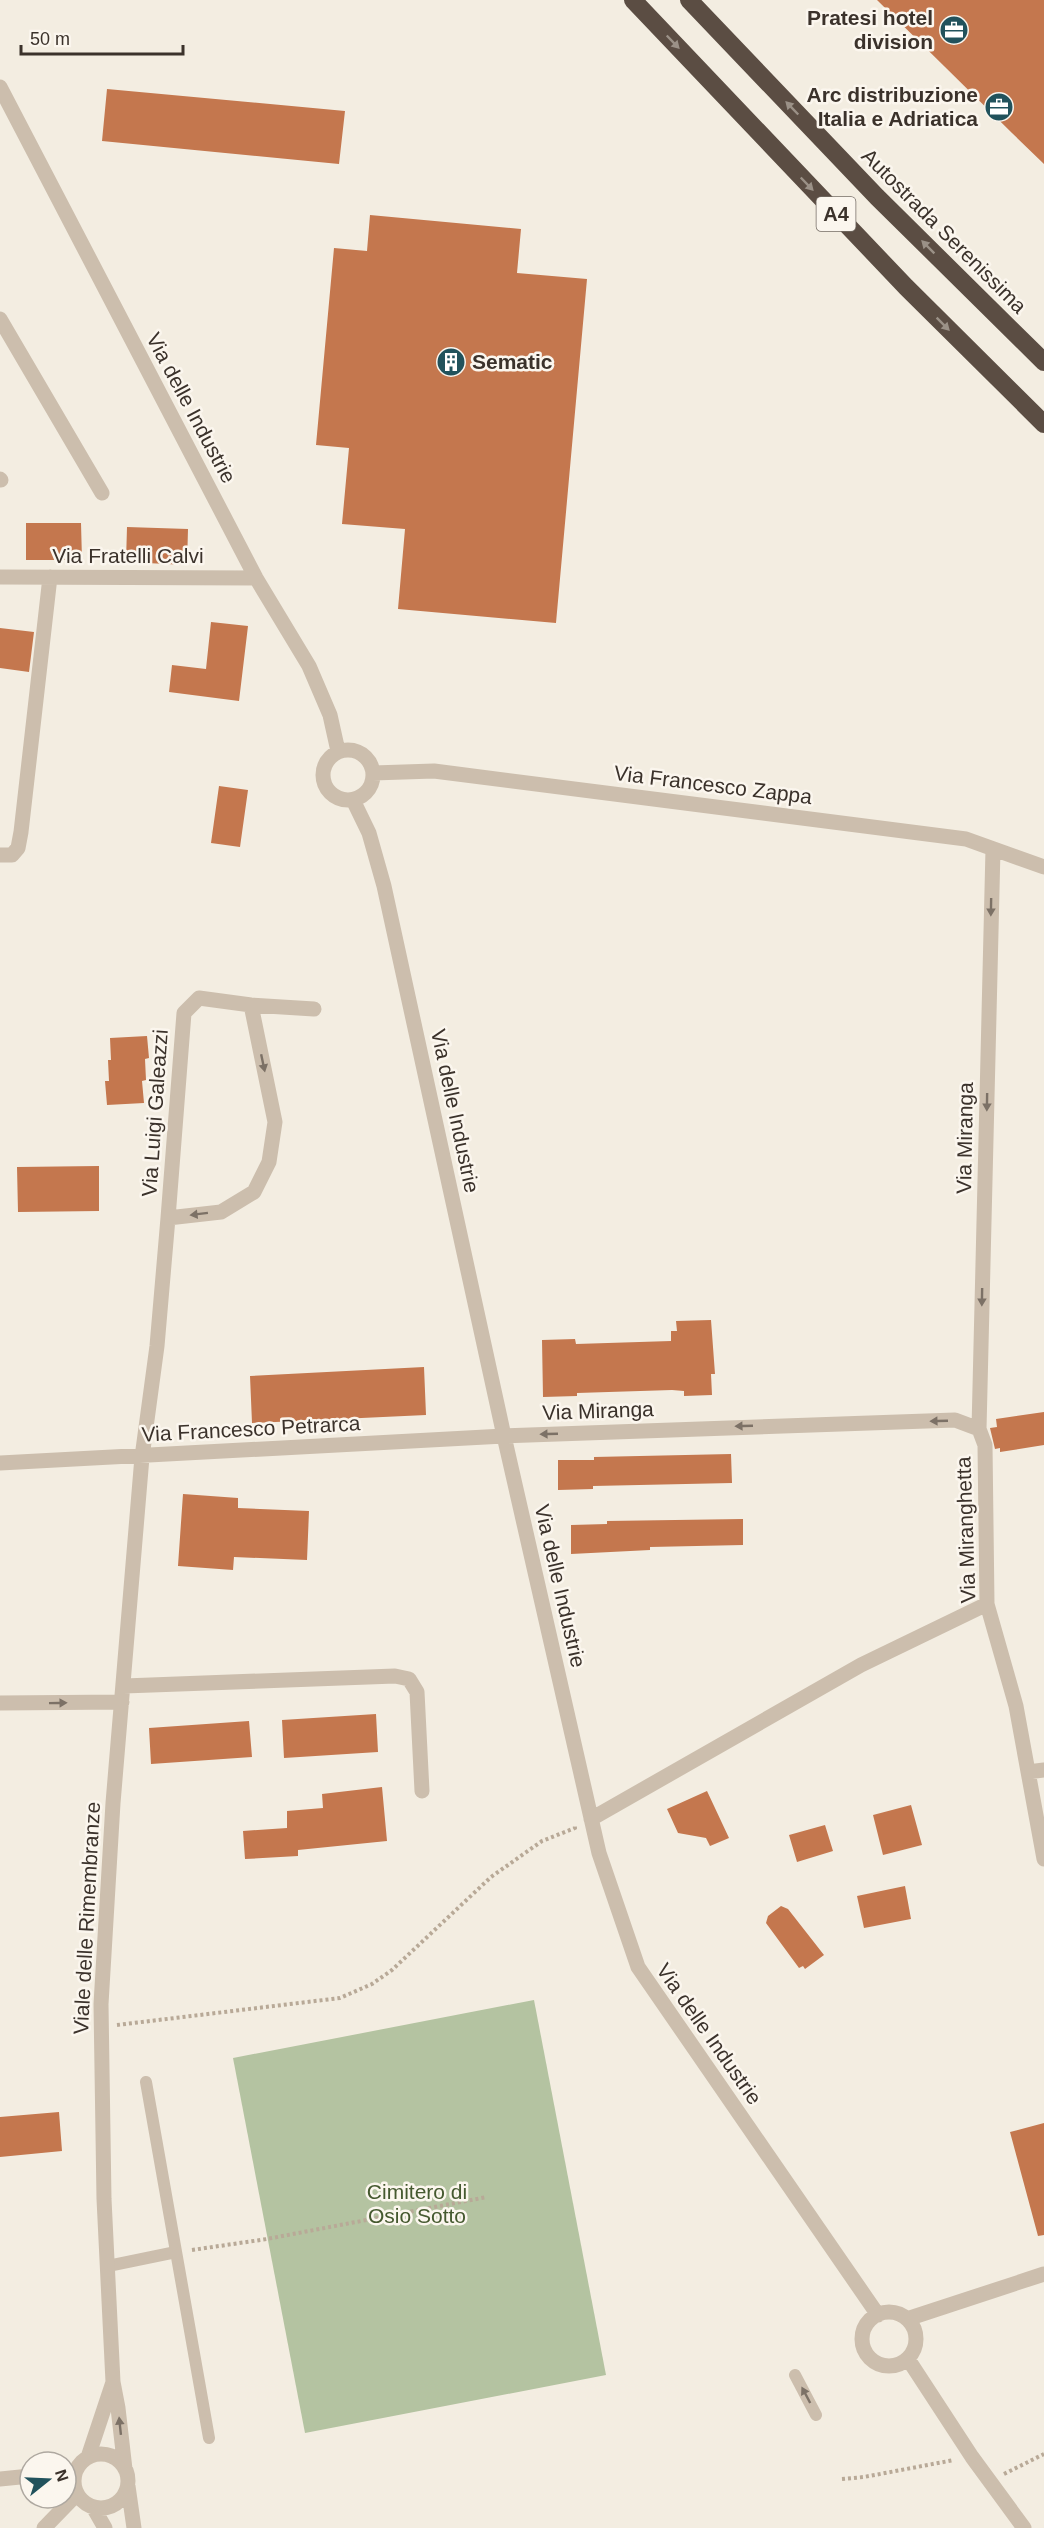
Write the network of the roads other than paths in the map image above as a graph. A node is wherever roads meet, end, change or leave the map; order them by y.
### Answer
1 (633, 0) edge
2 (689, 0) edge
3 (0, 87) edge
4 (0, 320) edge
5 (1044, 362) edge
6 (1044, 424) edge
7 (102, 493) dead end
8 (0, 577) edge
9 (50, 577) junction
10 (256, 578) junction
11 (338, 751) junction
12 (373, 773) junction
13 (353, 800) junction
14 (993, 849) junction
15 (0, 855) edge
16 (1044, 867) edge
17 (251, 1005) junction
18 (314, 1009) dead end
19 (168, 1218) junction
20 (979, 1429) junction
21 (504, 1436) junction
22 (985, 1445) joint
23 (142, 1457) junction
24 (0, 1463) edge
25 (987, 1604) junction
26 (123, 1694) junction
27 (0, 1704) edge
28 (1044, 1770) edge
29 (1028, 1772) junction
30 (422, 1791) dead end
31 (590, 1813) junction
32 (1044, 1859) edge
33 (146, 2082) dead end
34 (176, 2252) junction
35 (108, 2266) junction
36 (1044, 2274) edge
37 (878, 2315) junction
38 (907, 2319) junction
39 (908, 2359) junction
40 (795, 2375) dead end
41 (113, 2382) junction
42 (816, 2415) dead end
43 (209, 2438) dead end
44 (78, 2462) edge
45 (18, 2477) edge
46 (126, 2477) junction
47 (0, 2479) edge
48 (78, 2496) edge
49 (93, 2507) junction
50 (57, 2510) edge
51 (44, 2528) edge
52 (105, 2528) edge
53 (134, 2528) edge
54 (1024, 2528) edge

1 -> 6 highway, A4
5 -> 2 highway, Autostrada Serenissima / A4
3 - 10 street, Via delle Industrie
4 - 7 street
8 - 9 street, Via Fratelli Calvi
9 - 10 street, Via Fratelli Calvi
9 - 15 street
10 - 11 street, Via delle Industrie
11 - 12 street
11 - 13 street
12 - 13 street
12 - 14 street, Via Francesco Zappa
13 - 21 street, Via delle Industrie
14 - 16 street, Via Francesco Zappa
14 -> 20 street, Via Miranga
17 - 18 street, Via Luigi Galeazzi
17 - 19 street, Via Luigi Galeazzi
17 -> 19 street, Via Luigi Galeazzi
19 - 23 street, Via Luigi Galeazzi
20 -> 21 street, Via Miranga
20 - 22 street, Via Miranga
21 - 23 street, Via Francesco Petrarca
21 - 31 street, Via delle Industrie
22 - 25 street, Via Miranghetta
23 - 24 street, Via Francesco Petrarca
23 - 26 street, Viale delle Rimembranze
25 - 29 street, Via Miranghetta
25 - 31 street
27 -> 26 street
26 - 30 street
26 - 35 street, Viale delle Rimembranze
28 - 29 street
29 - 32 street, Via Miranghetta
31 - 37 street, Via delle Industrie
33 - 34 lane
34 - 35 lane
34 - 43 lane
35 - 41 street, Viale delle Rimembranze
36 - 38 street
37 - 38 street
37 - 39 street
38 - 39 street
39 - 54 street
42 -> 40 lane
41 - 44 street, Viale delle Rimembranze
46 -> 41 street, Viale delle Rimembranze
44 - 46 street
45 - 47 street
46 - 49 street
46 - 53 street, Viale delle Rimembranze
48 - 49 street
49 - 52 street
50 - 51 street

